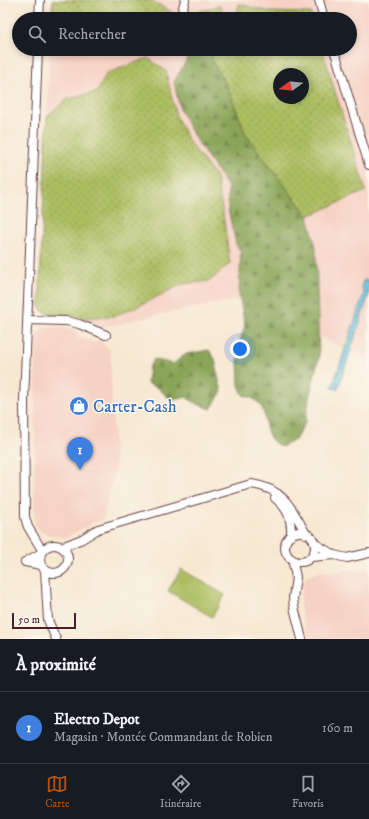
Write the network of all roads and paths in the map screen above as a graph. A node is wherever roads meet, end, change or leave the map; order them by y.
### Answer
1 (40, 0) edge
2 (185, 0) edge
3 (319, 0) edge
4 (39, 12) edge
5 (182, 12) edge
6 (322, 12) edge
7 (38, 56) edge
8 (336, 56) edge
9 (369, 165) edge
10 (27, 320) junction
11 (106, 335) dead end
12 (236, 489) junction
13 (306, 534) junction
14 (291, 536) junction
15 (82, 539) junction
16 (314, 543) junction
17 (62, 547) junction
18 (44, 550) junction
19 (369, 553) edge
20 (68, 555) junction
21 (334, 555) junction
22 (308, 559) junction
23 (292, 560) junction
24 (46, 569) junction
25 (296, 577) junction
26 (56, 639) edge
27 (302, 639) edge

1 - 4 street
2 - 5 street
3 - 6 street
7 - 10 street
8 - 9 street
10 - 11 street
10 - 18 street
12 - 13 street
12 - 14 street
12 - 15 street
13 - 14 street
13 - 16 street
14 - 23 street
15 - 17 street
15 - 20 street
16 - 21 street
16 - 22 street
17 - 18 street
17 - 20 street
18 - 24 street
18 - 24 street
19 - 21 street
20 - 24 street
21 - 22 street
22 - 23 street
22 - 25 street
23 - 25 street
24 - 26 street
25 - 27 street

